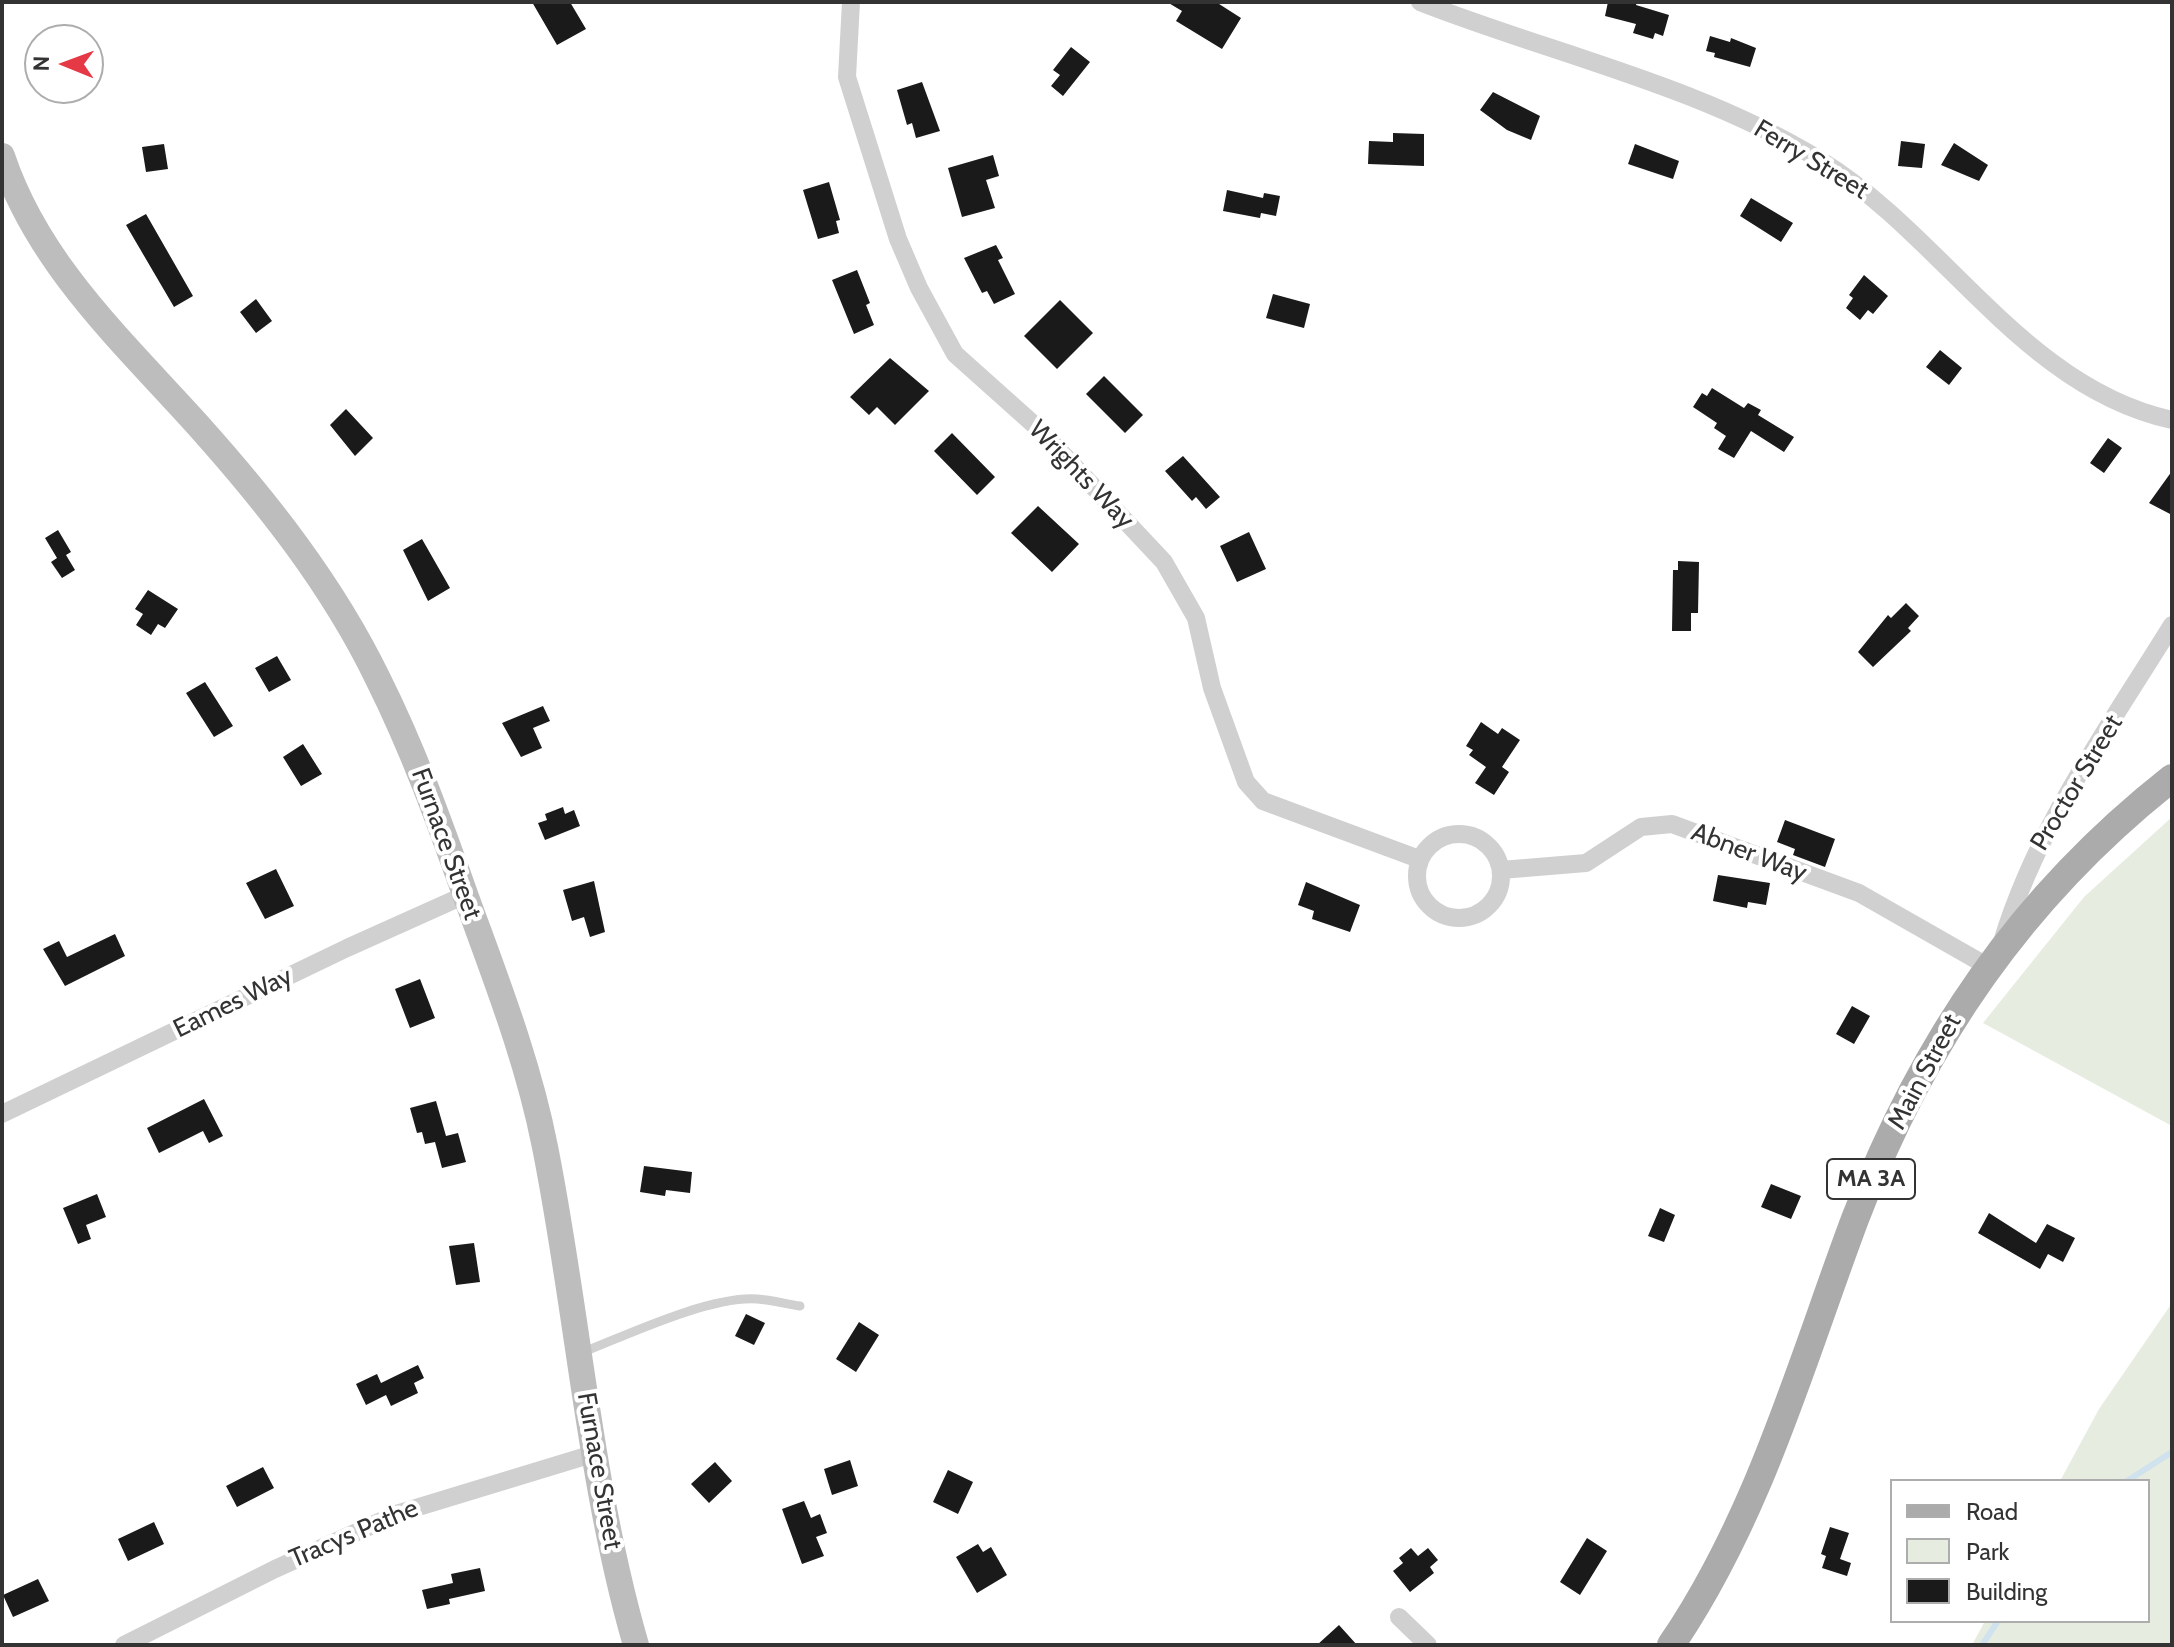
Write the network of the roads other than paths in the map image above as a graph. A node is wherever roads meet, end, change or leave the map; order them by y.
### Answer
1 (851, 2) edge
2 (1420, 2) edge
3 (3, 160) edge
4 (2146, 413) junction
5 (2172, 420) edge
6 (2172, 436) edge
7 (2172, 625) edge
8 (2172, 778) edge
9 (1419, 859) junction
10 (1501, 870) junction
11 (465, 895) junction
12 (1994, 958) junction
13 (2, 1114) edge
14 (800, 1306) dead end
15 (579, 1354) junction
16 (596, 1453) junction
17 (1399, 1617) dead end
18 (124, 1645) edge
19 (636, 1645) edge
20 (1428, 1645) edge
21 (1671, 1645) edge

1 - 9 street, Wrights Way
2 - 4 street, Ferry Street
3 - 11 main road, Furnace Street
4 - 5 street, Ferry Street
4 - 6 street, Ferry Street
7 - 12 street, Proctor Street
8 - 12 main road, Main Street / MA 3A
9 - 10 street
9 - 10 street
10 - 12 street, Abner Way
11 - 13 street, Eames Way
11 - 15 main road, Furnace Street
12 - 21 main road, Main Street / MA 3A
14 - 15 lane
15 - 16 main road, Furnace Street
16 - 18 street, Tracys Pathe
16 - 19 main road, Furnace Street
17 - 20 street

